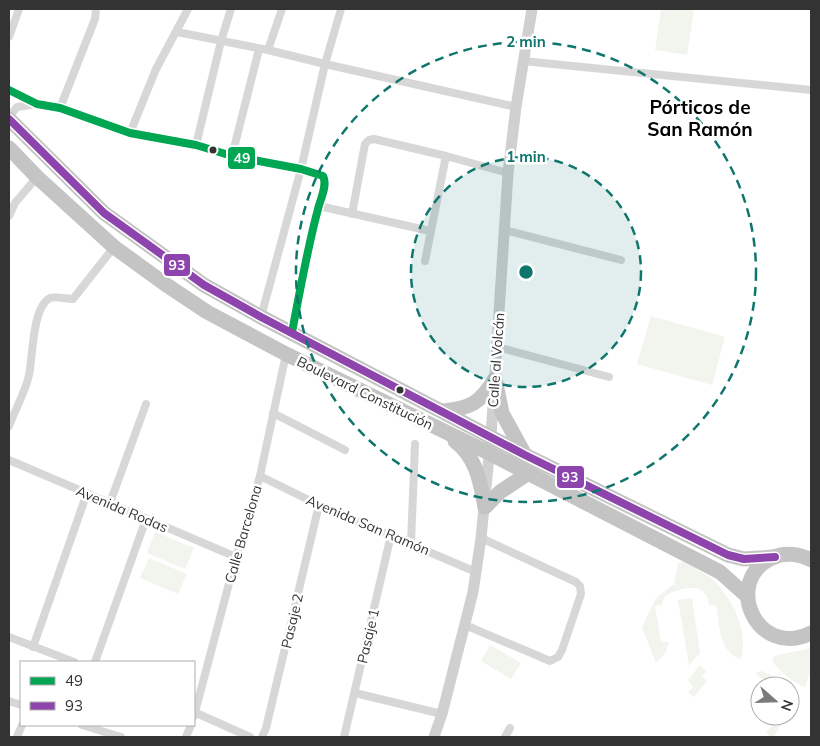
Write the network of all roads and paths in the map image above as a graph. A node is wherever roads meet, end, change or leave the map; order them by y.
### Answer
1 (19, 9) edge
2 (96, 9) edge
3 (188, 9) edge
4 (231, 9) edge
5 (282, 9) edge
6 (341, 9) edge
7 (532, 9) edge
8 (177, 32) junction
9 (9, 38) edge
10 (221, 41) junction
11 (259, 49) junction
12 (268, 50) junction
13 (524, 61) junction
14 (325, 64) junction
15 (9, 90) edge
16 (811, 90) edge
17 (37, 104) junction
18 (516, 107) junction
19 (60, 108) junction
20 (9, 118) edge
21 (130, 133) junction
22 (196, 145) junction
23 (9, 148) edge
24 (232, 156) junction
25 (446, 156) junction
26 (301, 169) junction
27 (508, 173) junction
28 (37, 177) junction
29 (319, 206) junction
30 (352, 214) junction
31 (9, 216) edge
32 (505, 230) junction
33 (430, 231) junction
34 (114, 247) junction
35 (425, 260) dead end
36 (621, 260) dead end
37 (261, 317) junction
38 (292, 332) junction
39 (497, 347) junction
40 (286, 354) junction
41 (609, 377) dead end
42 (495, 379) junction
43 (146, 404) dead end
44 (444, 411) junction
45 (273, 413) junction
46 (9, 426) edge
47 (438, 428) junction
48 (491, 436) junction
49 (415, 444) dead end
50 (345, 450) dead end
51 (489, 453) junction
52 (525, 454) junction
53 (9, 460) edge
54 (527, 474) junction
55 (260, 476) junction
56 (86, 493) junction
57 (110, 503) junction
58 (319, 505) junction
59 (485, 507) junction
60 (146, 519) junction
61 (392, 535) junction
62 (481, 538) junction
63 (411, 543) junction
64 (236, 557) junction
65 (774, 557) junction
66 (811, 560) edge
67 (476, 572) junction
68 (748, 597) junction
69 (464, 625) junction
70 (808, 636) edge
71 (9, 637) edge
72 (33, 647) junction
73 (71, 661) edge
74 (95, 661) edge
75 (355, 693) junction
76 (195, 709) edge
77 (195, 713) edge
78 (442, 714) junction
79 (85, 726) edge
80 (510, 728) dead end
81 (121, 737) edge
82 (250, 737) edge
83 (262, 737) edge
84 (344, 737) edge
85 (434, 737) edge
86 (505, 737) edge

1 - 9 street
2 - 19 street
3 - 8 street
4 - 10 street
5 - 12 street
6 - 14 street
7 - 13 main road, Calle al Volcán
8 - 10 street
8 - 21 street
10 - 11 street
10 - 22 street
11 - 12 street
11 - 24 street
12 - 14 street
13 - 16 street
13 - 18 main road, Calle al Volcán
14 - 18 street
14 - 26 street
15 - 17 street
17 - 19 street
17 - 20 street
18 - 27 main road, Calle al Volcán
19 - 21 street
20 - 37 highway, Boulevard Constitución
21 - 22 street
22 - 24 street
23 - 28 highway, Boulevard Constitución
24 - 26 street
25 - 27 street
25 - 30 street
25 - 33 street
26 - 29 street
26 - 37 street
27 - 32 main road, Calle al Volcán
28 - 31 street
28 - 34 highway, Boulevard Constitución
29 - 30 street
29 - 38 street
30 - 33 street
32 - 36 street
32 - 39 main road, Calle al Volcán
33 - 35 street
34 - 40 highway, Boulevard Constitución
34 - 46 street
37 - 38 highway, Boulevard Constitución
38 - 44 highway, Boulevard Constitución
39 - 41 street
39 - 42 main road, Calle al Volcán
40 - 45 street, Calle Barcelona
40 - 47 highway, Boulevard Constitución
42 - 44 highway
42 - 48 main road, Calle al Volcán
42 - 52 highway
43 - 57 street
44 - 48 highway, Boulevard Constitución
45 - 50 street
45 - 55 street, Calle Barcelona
47 - 51 highway, Boulevard Constitución
47 - 59 highway
48 - 51 main road, Calle al Volcán
48 - 52 highway, Boulevard Constitución
49 - 63 street
51 - 54 highway, Boulevard Constitución
51 - 59 main road, Calle al Volcán
52 - 65 highway, Boulevard Constitución
53 - 56 street, Avenida Rodas
54 - 59 highway
54 - 68 highway, Boulevard Constitución
55 - 58 street, Avenida San Ramón
55 - 64 street, Calle Barcelona
56 - 57 street, Avenida Rodas
56 - 72 street
57 - 60 street, Avenida Rodas
58 - 61 street, Avenida San Ramón
58 - 83 street, Pasaje 2
59 - 62 main road, Calle al Volcán
60 - 64 street, Avenida Rodas
60 - 74 street
61 - 63 street, Avenida San Ramón
61 - 75 street, Pasaje 1
62 - 67 main road, Calle al Volcán
62 - 69 street
63 - 67 street, Avenida San Ramón
64 - 76 street, Calle Barcelona
65 - 66 highway, Boulevard Constitución
65 - 68 highway
67 - 69 main road, Calle al Volcán
68 - 70 highway
69 - 78 main road, Calle al Volcán
71 - 72 street
72 - 73 street
75 - 78 street
75 - 84 street, Pasaje 1
77 - 82 street
78 - 85 main road, Calle al Volcán
79 - 81 street
80 - 86 street

